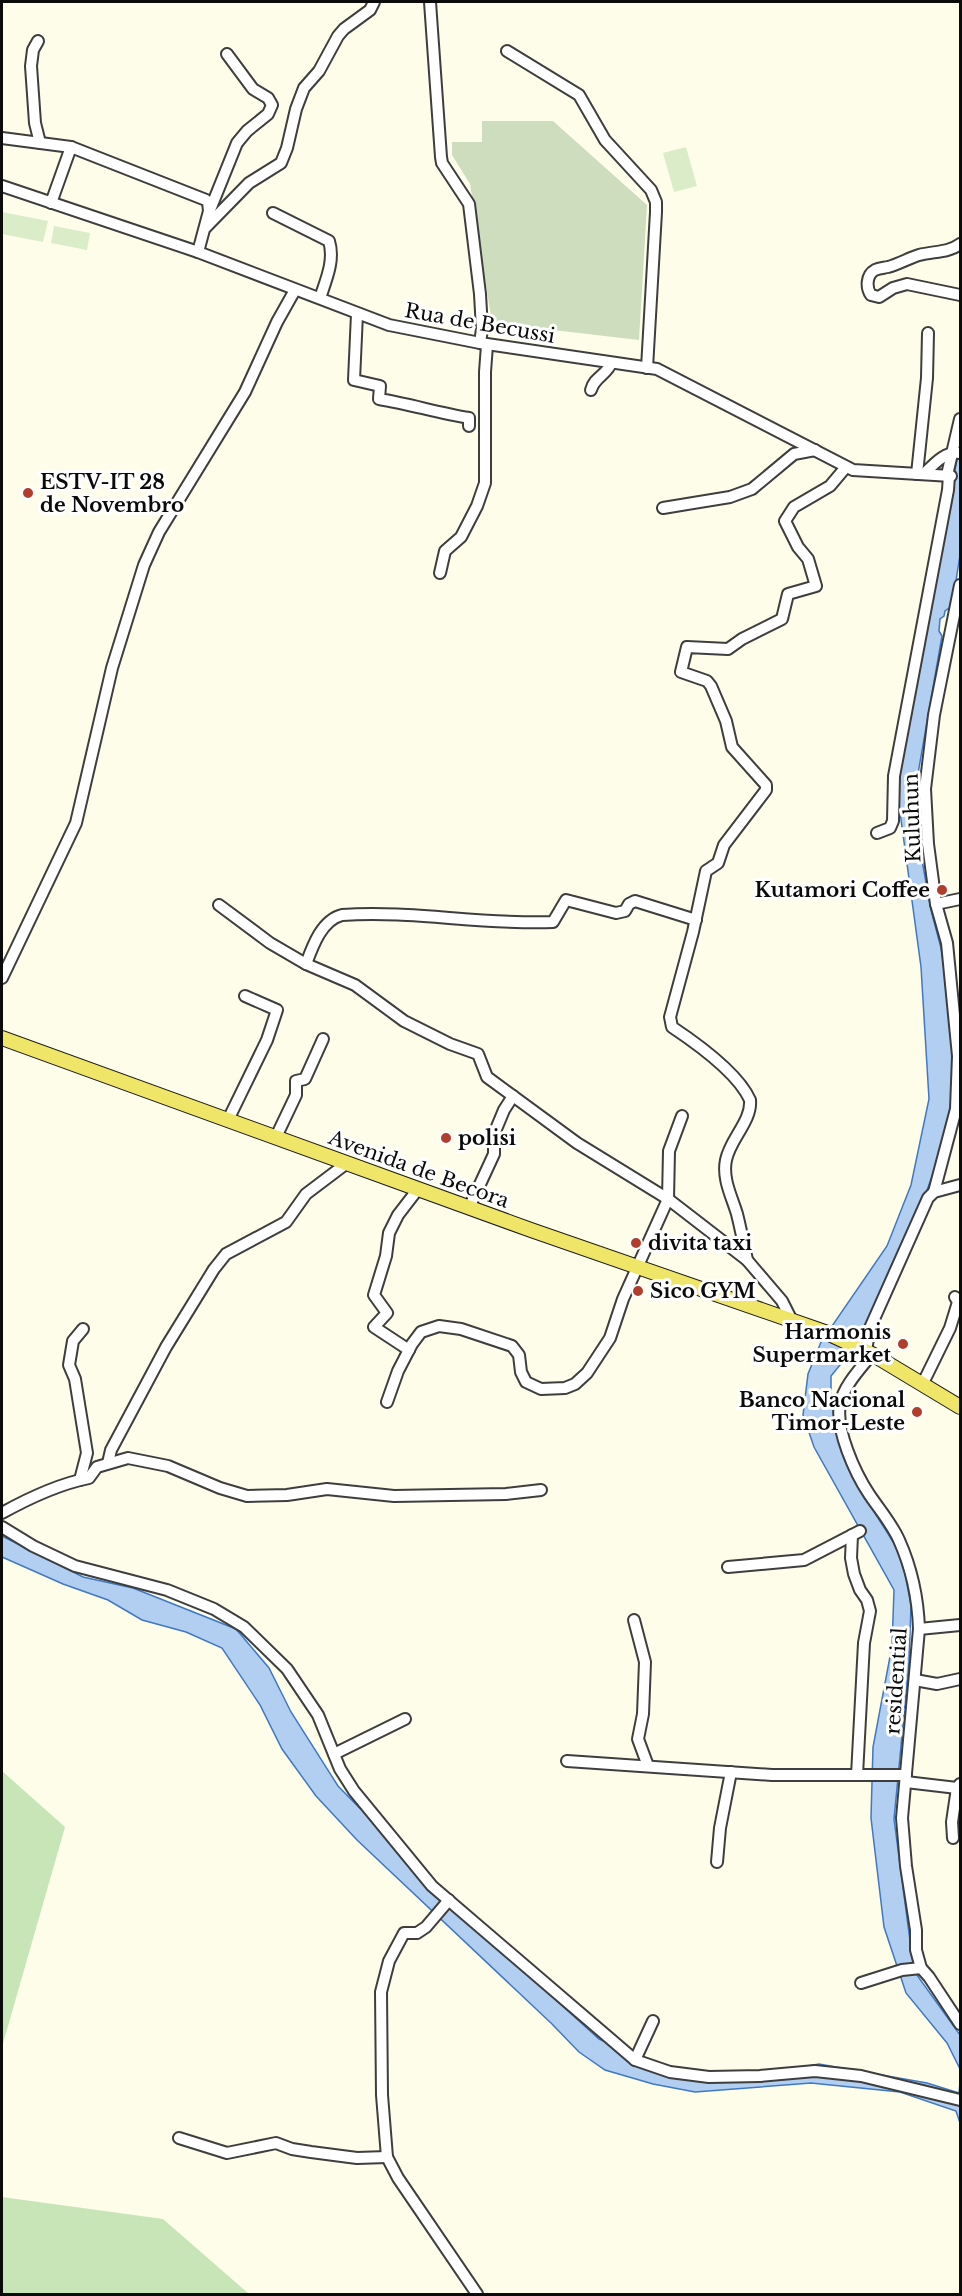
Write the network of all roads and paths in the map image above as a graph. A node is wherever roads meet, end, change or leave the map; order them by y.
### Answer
1 (374, 2) edge
2 (430, 2) edge
3 (38, 41) dead end
4 (507, 51) dead end
5 (227, 54) dead end
6 (2, 138) edge
7 (40, 143) junction
8 (70, 147) junction
9 (2, 186) edge
10 (51, 203) junction
11 (209, 211) junction
12 (273, 213) dead end
13 (206, 227) junction
14 (960, 244) edge
15 (198, 252) junction
16 (295, 290) junction
17 (960, 295) edge
18 (320, 298) junction
19 (357, 314) junction
20 (928, 333) dead end
21 (484, 344) junction
22 (611, 363) junction
23 (647, 368) junction
24 (591, 390) dead end
25 (960, 419) edge
26 (468, 426) dead end
27 (815, 450) junction
28 (957, 453) edge
29 (846, 467) junction
30 (920, 474) junction
31 (949, 475) junction
32 (663, 508) dead end
33 (440, 573) dead end
34 (960, 585) edge
35 (959, 598) edge
36 (954, 652) edge
37 (877, 833) dead end
38 (960, 899) edge
39 (936, 904) junction
40 (219, 905) dead end
41 (696, 920) junction
42 (306, 964) junction
43 (2, 978) edge
44 (245, 996) dead end
45 (2, 1038) edge
46 (323, 1039) dead end
47 (513, 1096) junction
48 (682, 1116) dead end
49 (228, 1120) junction
50 (276, 1137) junction
51 (347, 1163) junction
52 (960, 1185) edge
53 (418, 1189) junction
54 (934, 1192) junction
55 (668, 1199) junction
56 (469, 1208) junction
57 (747, 1260) junction
58 (638, 1266) junction
59 (955, 1298) dead end
60 (792, 1321) junction
61 (83, 1329) dead end
62 (409, 1350) junction
63 (866, 1350) junction
64 (923, 1383) junction
65 (387, 1402) dead end
66 (960, 1407) edge
67 (108, 1463) junction
68 (80, 1480) junction
69 (541, 1490) dead end
70 (2, 1513) edge
71 (2, 1527) edge
72 (728, 1567) dead end
73 (634, 1620) dead end
74 (960, 1625) edge
75 (919, 1629) junction
76 (960, 1679) edge
77 (915, 1680) junction
78 (405, 1719) dead end
79 (334, 1754) junction
80 (567, 1761) dead end
81 (648, 1766) junction
82 (730, 1772) junction
83 (861, 1775) junction
84 (904, 1777) junction
85 (959, 1786) edge
86 (953, 1838) dead end
87 (717, 1862) dead end
88 (449, 1900) junction
89 (921, 1968) junction
90 (861, 1983) dead end
91 (653, 2021) dead end
92 (960, 2024) edge
93 (635, 2060) junction
94 (960, 2100) edge
95 (179, 2138) dead end
96 (387, 2157) junction
97 (477, 2295) edge

1 - 13 street
2 - 21 street
3 - 7 street
4 - 23 street
5 - 11 street
6 - 7 street
7 - 8 street
8 - 10 street
8 - 11 street
9 - 10 street, Rua de Becussi
10 - 15 street, Rua de Becussi
11 - 13 street
12 - 18 street
13 - 15 street
14 - 17 street
15 - 16 street, Rua de Becussi
16 - 18 street, Rua de Becussi
16 - 43 street
18 - 19 street, Rua de Becussi
19 - 21 street, Rua de Becussi
19 - 26 street
20 - 30 street
21 - 22 street, Rua de Becussi
21 - 33 street
22 - 23 street, Rua de Becussi
22 - 24 street
23 - 27 street, Rua de Becussi
25 - 28 street
27 - 29 street, Rua de Becussi
27 - 32 street
28 - 30 street
28 - 31 street
29 - 30 street, Rua de Becussi
29 - 41 street
30 - 31 street, Rua de Becussi
31 - 37 street
34 - 35 street, Kuluhun
35 - 36 street, Kuluhun
36 - 39 street, Kuluhun
38 - 39 street
39 - 54 street, Kuluhun
40 - 42 street
41 - 42 street
41 - 57 street
42 - 47 street
44 - 49 street
45 - 49 main road, Avenida de Becora
46 - 50 street
47 - 55 street
47 - 56 street
48 - 55 street
49 - 50 main road, Avenida de Becora
50 - 51 main road, Avenida de Becora
51 - 53 main road, Avenida de Becora
51 - 67 street
52 - 54 street
53 - 56 main road, Avenida de Becora
53 - 62 street
54 - 63 street, Kuluhun
55 - 57 street
55 - 58 street
56 - 58 main road, Avenida de Becora
57 - 60 street
58 - 60 main road, Avenida de Becora
58 - 62 street
59 - 64 street
60 - 63 main road, Avenida de Becora
61 - 68 street
62 - 65 street
63 - 64 main road
63 - 75 street, residential
64 - 66 main road
67 - 68 street
67 - 69 street
68 - 70 street
71 - 79 street
72 - 83 street
73 - 81 street
74 - 75 street
75 - 77 street, residential
76 - 77 street
77 - 84 street, residential
78 - 79 street
79 - 88 street
80 - 81 street
81 - 82 street
82 - 83 street
82 - 87 street
83 - 84 street
84 - 85 street
84 - 89 street, residential
85 - 86 street
88 - 93 street
88 - 96 street
89 - 90 street
89 - 92 street, residential
91 - 93 street
93 - 94 street
95 - 96 street
96 - 97 street

